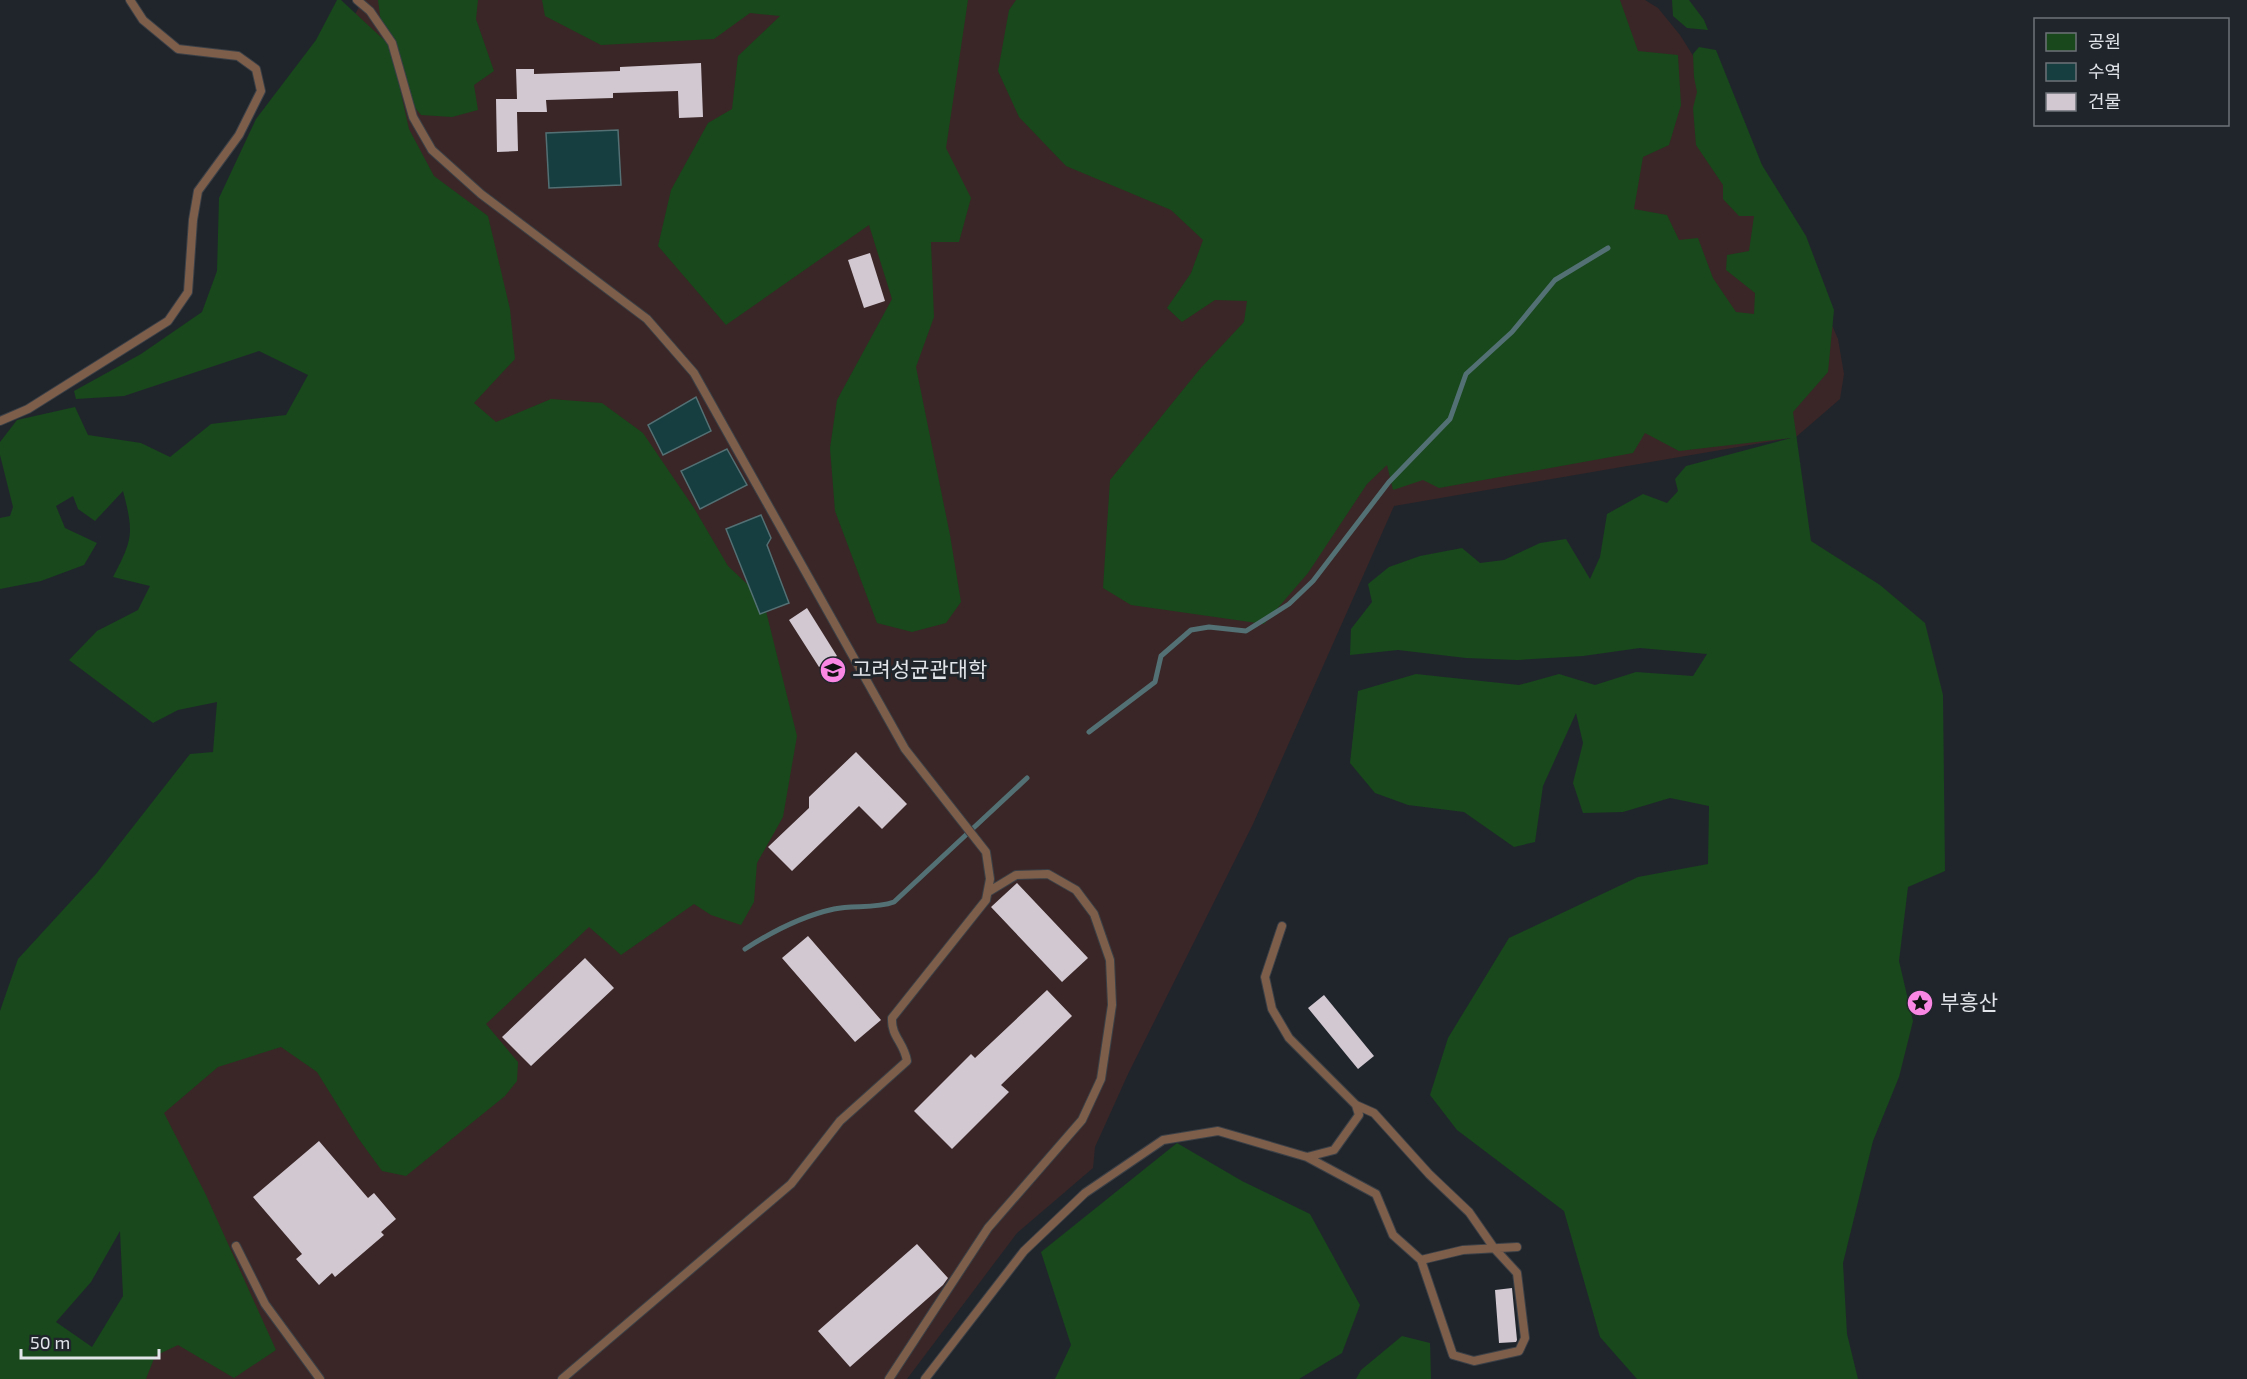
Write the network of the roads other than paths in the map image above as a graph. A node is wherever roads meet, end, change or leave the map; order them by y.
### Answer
1 (130, 0) edge
2 (357, 0) edge
3 (0, 422) edge
4 (988, 892) junction
5 (1282, 926) dead end
6 (1356, 1105) junction
7 (1307, 1157) junction
8 (236, 1246) dead end
9 (1517, 1247) dead end
10 (1494, 1248) junction
11 (1421, 1260) junction
12 (320, 1379) edge
13 (562, 1379) edge
14 (889, 1379) edge
15 (925, 1379) edge

1 - 3 lane
2 - 4 lane
4 - 13 lane
4 - 14 lane
5 - 6 lane
6 - 7 lane
6 - 10 lane
7 - 11 lane
7 - 15 lane
8 - 12 lane
9 - 10 lane
10 - 11 lane
10 - 11 lane

